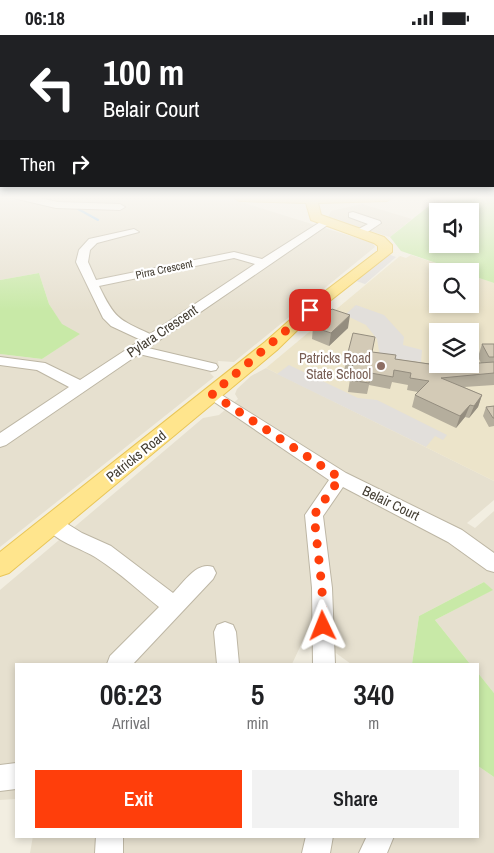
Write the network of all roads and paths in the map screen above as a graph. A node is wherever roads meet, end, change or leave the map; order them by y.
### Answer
1 (119, 235) edge
2 (305, 235) edge
3 (365, 235) edge
4 (263, 263) junction
5 (94, 284) junction
6 (150, 339) junction
7 (136, 349) junction
8 (0, 361) edge
9 (211, 367) dead end
10 (79, 386) junction
11 (212, 394) junction
12 (0, 441) edge
13 (340, 478) junction
14 (53, 523) junction
15 (494, 564) edge
16 (0, 566) edge
17 (206, 573) dead end
18 (174, 606) junction
19 (225, 632) dead end
20 (119, 663) edge
21 (228, 663) edge
22 (324, 663) edge
23 (15, 776) edge
24 (0, 778) edge
25 (110, 838) edge
26 (381, 838) edge
27 (109, 853) edge
28 (373, 853) edge

1 - 5 street
2 - 4 street, Pylara Crescent
3 - 11 main road, Patricks Road
4 - 5 street, Pirra Crescent
4 - 6 street, Pylara Crescent
5 - 6 street
6 - 7 street, Pylara Crescent
7 - 9 street
7 - 10 street, Pylara Crescent
8 - 10 street
10 - 12 street, Pylara Crescent
11 - 13 street, Belair Court
11 - 14 main road, Patricks Road
13 - 15 street, Belair Court
13 - 22 street
14 - 16 main road, Patricks Road
14 - 18 street
17 - 18 street
18 - 20 street
19 - 21 street
23 - 24 street
25 - 27 street
26 - 28 street

